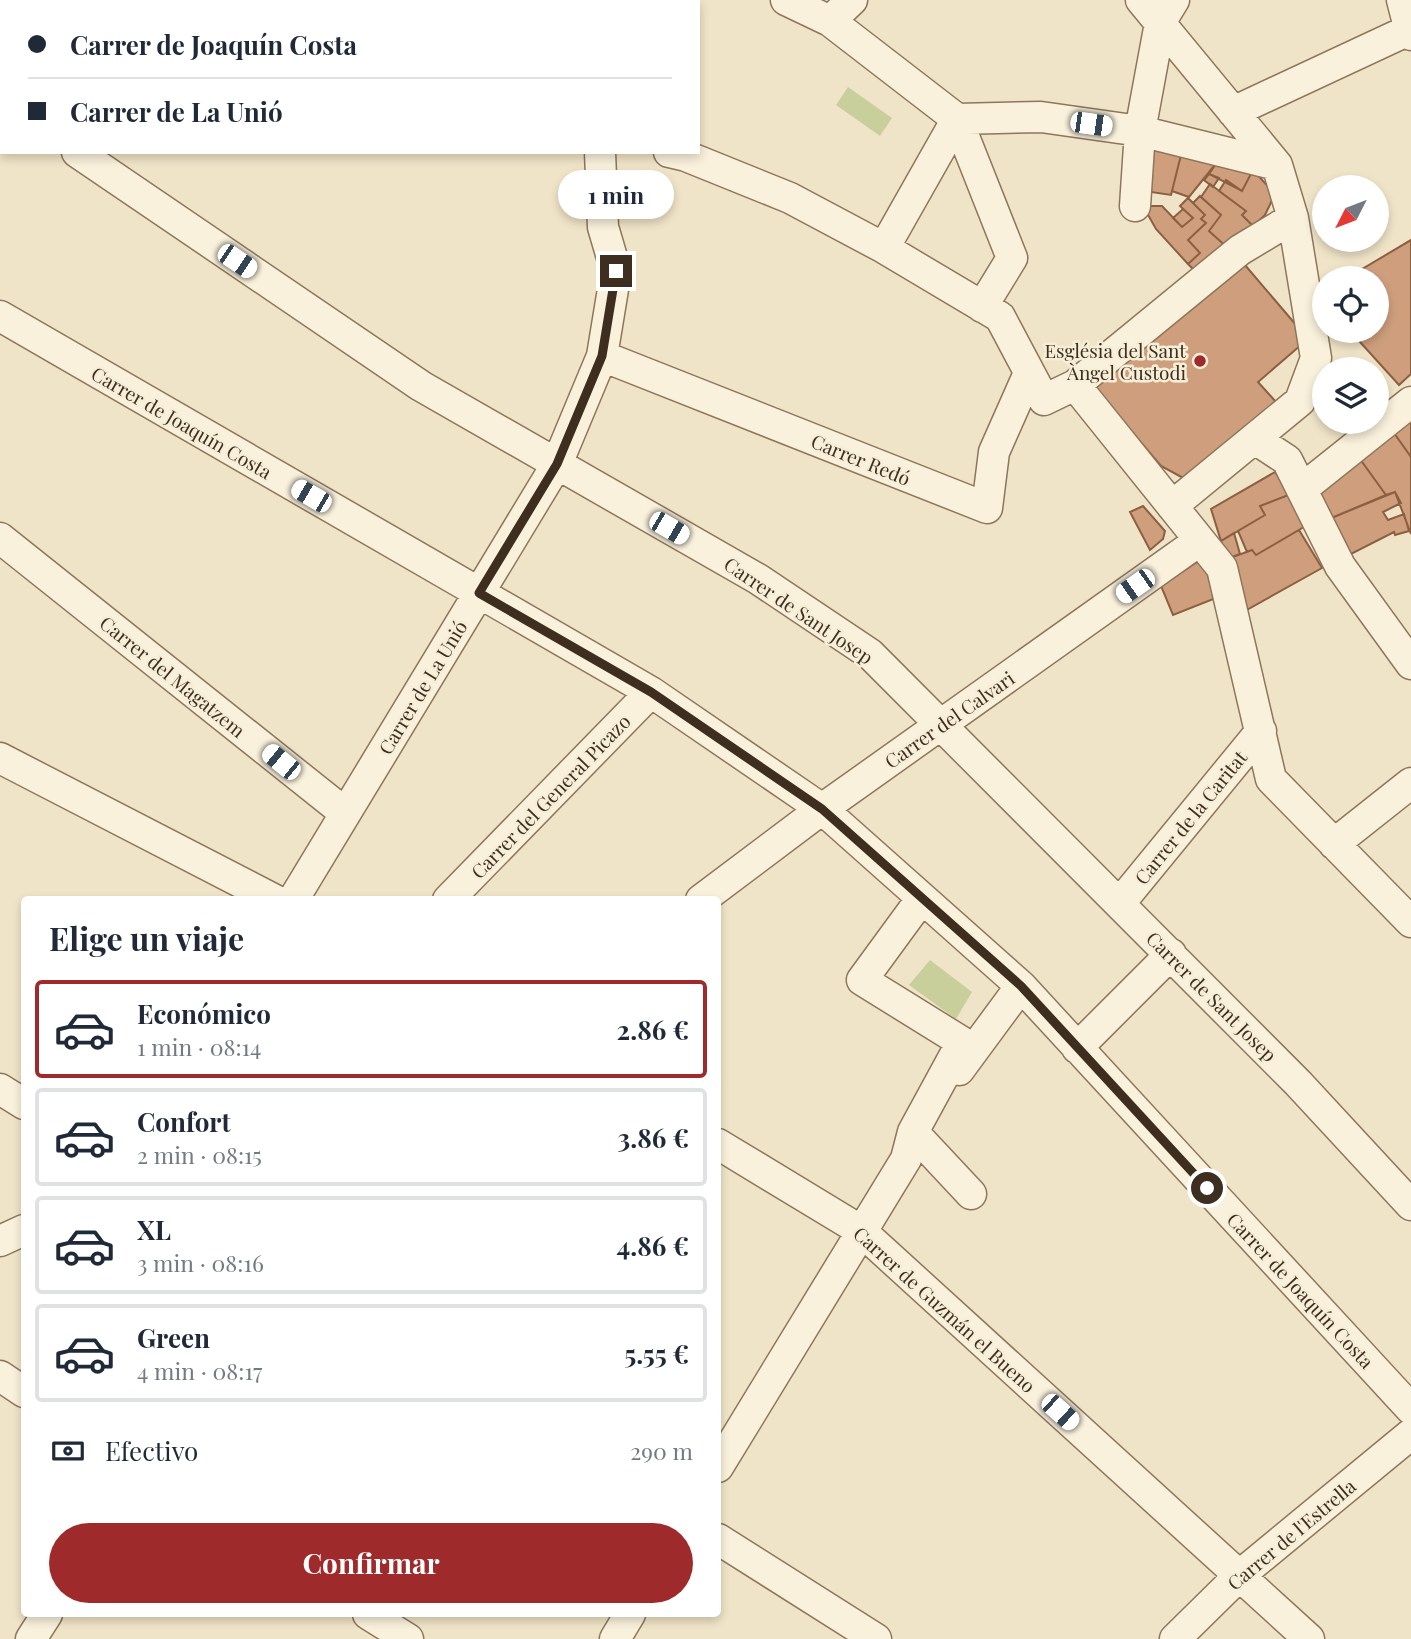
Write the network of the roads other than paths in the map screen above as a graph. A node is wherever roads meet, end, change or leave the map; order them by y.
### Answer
1 (786, 0) edge
2 (852, 0) edge
3 (1141, 0) edge
4 (1402, 0) edge
5 (1167, 11) edge
6 (830, 21) junction
7 (1410, 31) edge
8 (1233, 112) junction
9 (957, 119) junction
10 (1140, 131) junction
11 (80, 154) edge
12 (600, 154) edge
13 (677, 154) edge
14 (1277, 165) junction
15 (1135, 206) dead end
16 (1293, 218) junction
17 (884, 248) junction
18 (982, 307) junction
19 (0, 316) edge
20 (602, 356) junction
21 (1029, 373) junction
22 (1075, 385) junction
23 (1411, 402) edge
24 (1255, 439) junction
25 (557, 464) junction
26 (1302, 489) junction
27 (1172, 506) junction
28 (0, 538) edge
29 (1199, 541) junction
30 (479, 593) junction
31 (1411, 664) edge
32 (651, 692) junction
33 (943, 724) junction
34 (1261, 731) junction
35 (0, 758) edge
36 (1411, 783) edge
37 (822, 809) junction
38 (345, 813) junction
39 (1335, 844) junction
40 (267, 896) edge
41 (295, 896) edge
42 (452, 896) edge
43 (706, 896) edge
44 (922, 898) junction
45 (1120, 903) junction
46 (1411, 922) edge
47 (1171, 954) junction
48 (1021, 986) junction
49 (1077, 1048) junction
50 (0, 1089) edge
51 (21, 1102) edge
52 (913, 1132) junction
53 (721, 1146) edge
54 (971, 1194) dead end
55 (1411, 1205) edge
56 (860, 1230) junction
57 (21, 1231) edge
58 (0, 1241) edge
59 (0, 1376) edge
60 (21, 1390) edge
61 (1411, 1409) edge
62 (1411, 1434) edge
63 (721, 1462) edge
64 (721, 1541) edge
65 (1240, 1575) junction
66 (45, 1617) edge
67 (373, 1617) edge
68 (628, 1617) edge
69 (30, 1639) edge
70 (408, 1639) edge
71 (615, 1639) edge
72 (876, 1639) edge
73 (1175, 1639) edge
74 (1310, 1639) edge

1 - 6 street
2 - 6 street
3 - 5 street
4 - 7 street
5 - 8 street
5 - 10 street
6 - 9 street
7 - 8 street
8 - 14 street
9 - 10 street
9 - 17 street
9 - 18 street
10 - 14 street
10 - 15 street
11 - 25 street, Carrer de Sant Josep
12 - 20 street, Carrer de La Unió
13 - 17 street
14 - 16 street
16 - 22 street
16 - 24 street
17 - 18 street
18 - 21 street
19 - 30 street, Carrer de Joaquín Costa
20 - 21 street, Carrer Redó
20 - 25 street, Carrer de La Unió
21 - 22 street
22 - 27 street
23 - 26 street
24 - 26 street
24 - 27 street
25 - 30 street, Carrer de La Unió
25 - 33 street, Carrer de Sant Josep
26 - 31 street
27 - 29 street
28 - 38 street, Carrer del Magatzem
29 - 33 street, Carrer del Calvari
29 - 34 street
30 - 32 street, Carrer de Joaquín Costa
30 - 38 street, Carrer de La Unió
32 - 37 street, Carrer de Joaquín Costa
32 - 42 street, Carrer del General Picazo
33 - 37 street, Carrer del Calvari
33 - 45 street, Carrer de Sant Josep
34 - 39 street
34 - 45 street, Carrer de la Caritat
35 - 40 street
36 - 39 street
37 - 43 street, Carrer del Calvari
37 - 44 street, Carrer de Joaquín Costa
38 - 41 street, Carrer de La Unió
39 - 46 street
44 - 48 street, Carrer de Joaquín Costa
44 - 52 street
45 - 47 street, Carrer de Sant Josep
47 - 49 street
47 - 55 street, Carrer de Sant Josep
48 - 49 street, Carrer de Joaquín Costa
48 - 52 street
49 - 61 street, Carrer de Joaquín Costa
50 - 51 street
52 - 54 street
52 - 56 street
53 - 56 street, Carrer de Guzmán el Bueno
56 - 63 street
56 - 65 street, Carrer de Guzmán el Bueno
57 - 58 street
59 - 60 street
62 - 65 street, Carrer de l'Estrella
64 - 72 street
65 - 73 street, Carrer de l'Estrella
65 - 74 street, Carrer de Guzmán el Bueno
66 - 69 street
67 - 70 street
68 - 71 street

